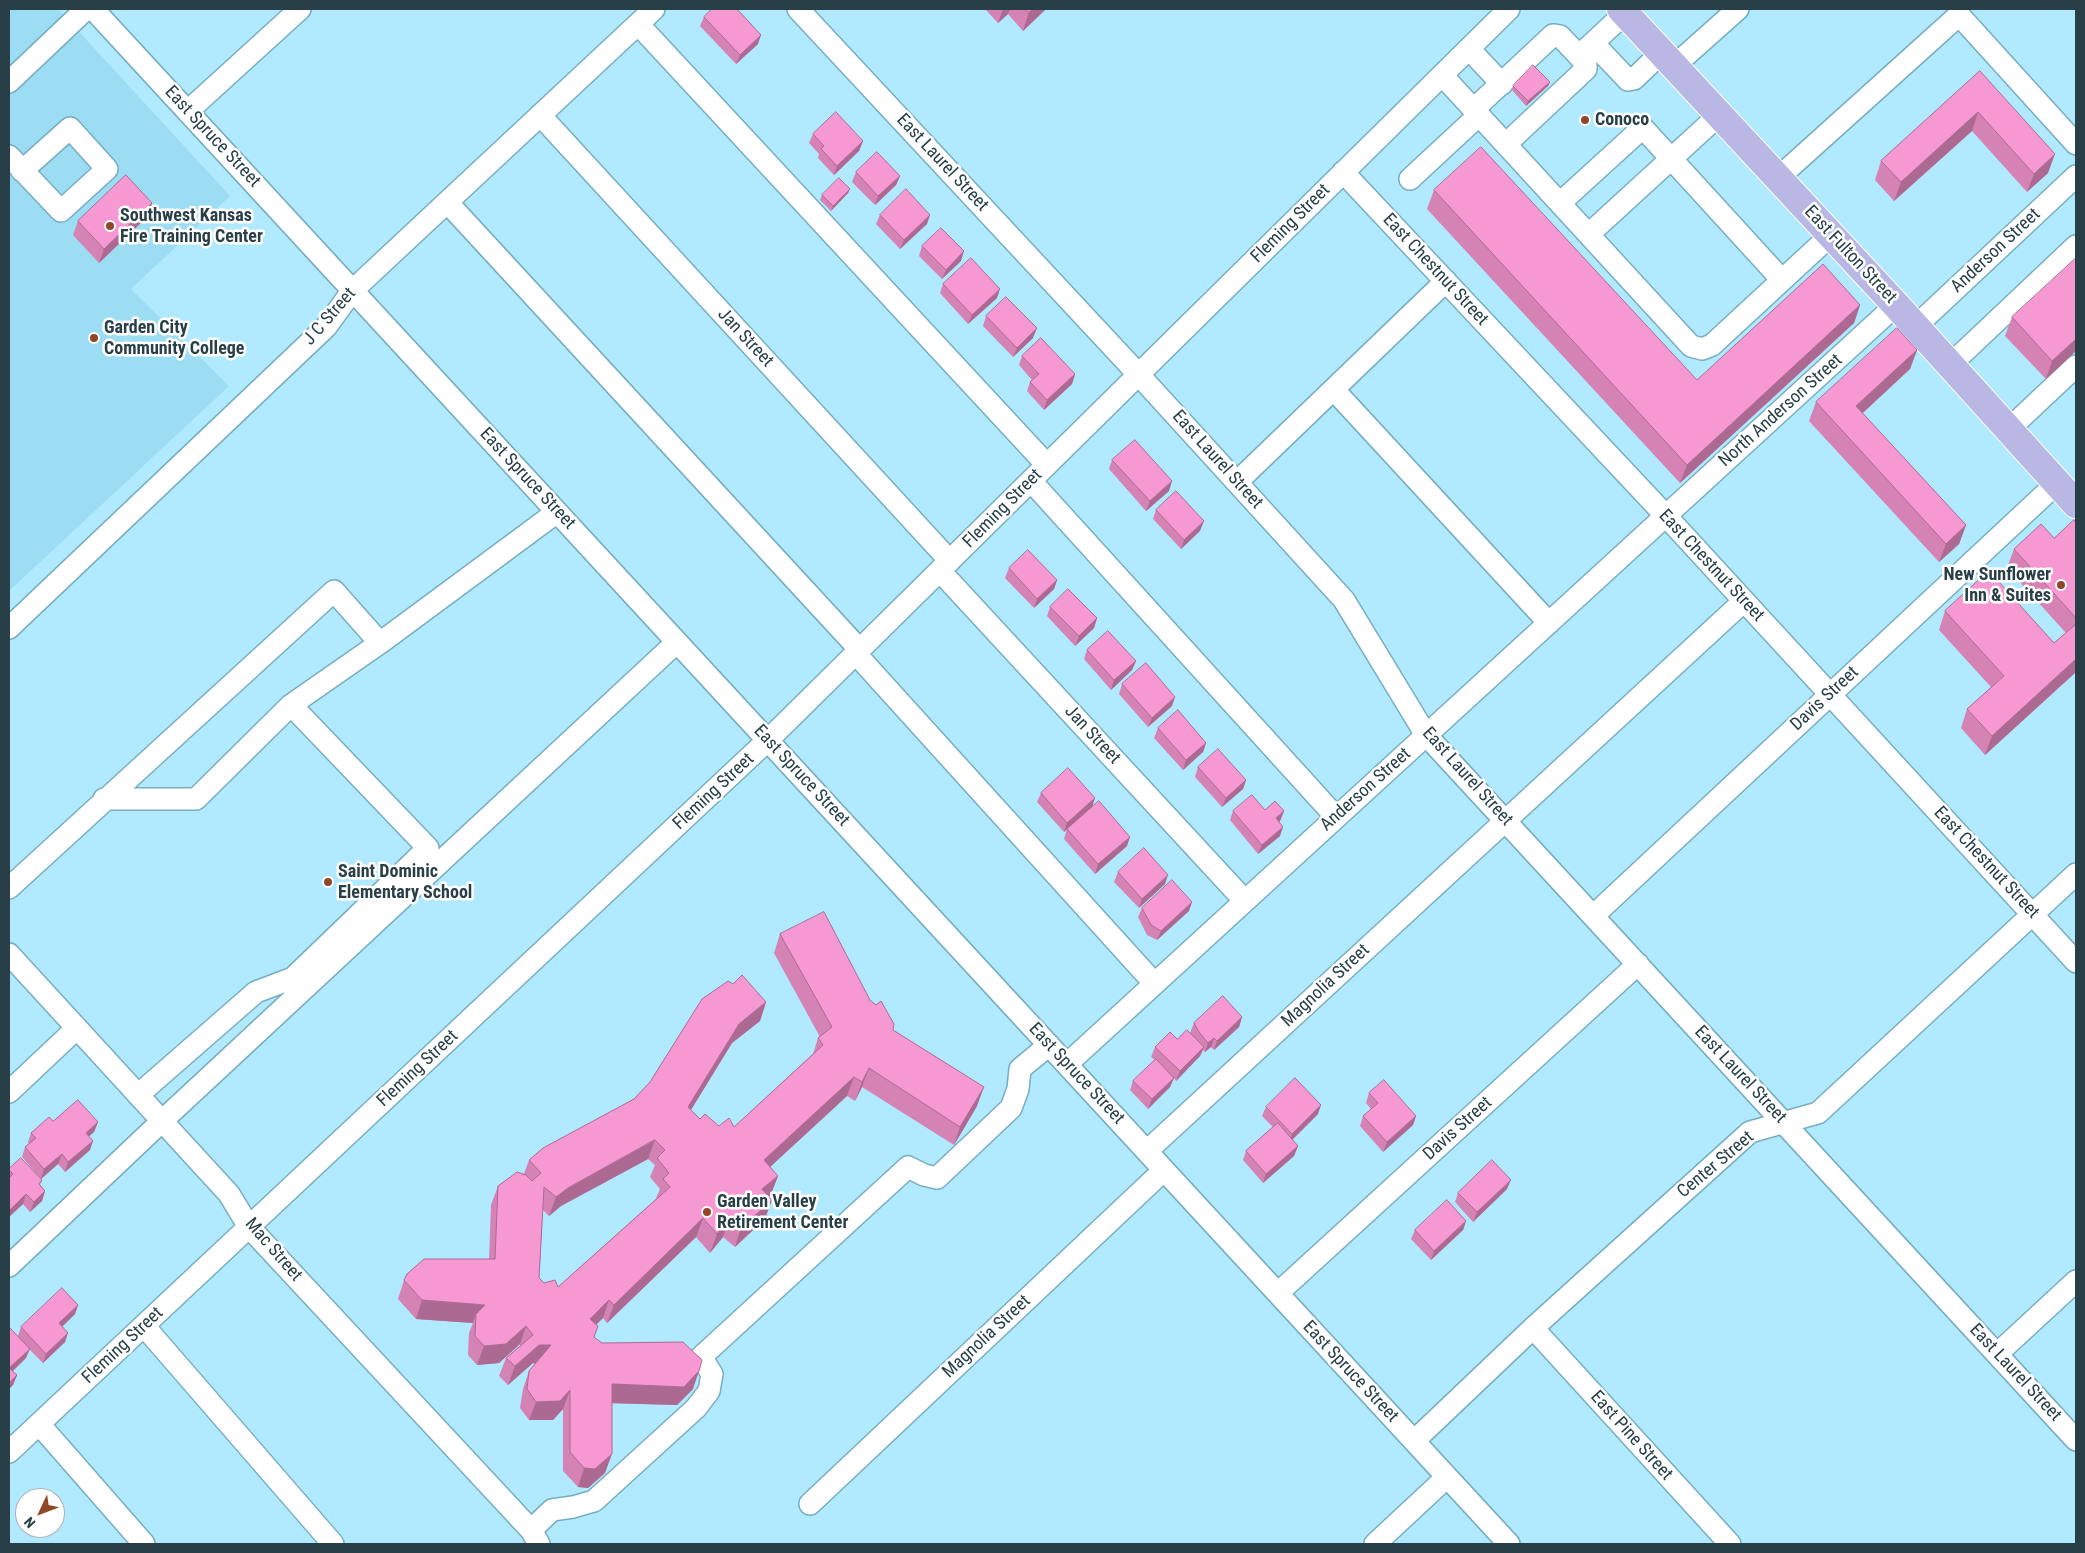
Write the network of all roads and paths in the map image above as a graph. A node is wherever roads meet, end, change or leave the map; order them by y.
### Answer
1 (86, 9) edge
2 (93, 9) edge
3 (300, 9) edge
4 (798, 9) edge
5 (1509, 9) edge
6 (1738, 9) edge
7 (1623, 11) edge
8 (647, 14) edge
9 (1469, 49) junction
10 (1586, 50) junction
11 (1668, 59) junction
12 (1442, 75) junction
13 (9, 82) edge
14 (1502, 84) junction
15 (188, 111) junction
16 (1477, 112) junction
17 (1719, 115) junction
18 (540, 116) junction
19 (1506, 144) junction
20 (2076, 144) edge
21 (1671, 158) junction
22 (1343, 172) junction
23 (2076, 176) edge
24 (1778, 178) junction
25 (1410, 179) dead end
26 (448, 202) junction
27 (1560, 203) junction
28 (1589, 234) junction
29 (1831, 235) junction
30 (2076, 246) edge
31 (1782, 280) junction
32 (1446, 281) junction
33 (353, 290) junction
34 (1896, 305) junction
35 (1915, 327) junction
36 (1950, 365) junction
37 (2076, 366) edge
38 (1139, 374) junction
39 (1334, 390) junction
40 (2008, 430) junction
41 (1047, 465) junction
42 (1031, 481) junction
43 (1237, 482) junction
44 (2057, 483) junction
45 (2076, 504) edge
46 (557, 512) junction
47 (1666, 516) junction
48 (945, 566) junction
49 (1744, 601) junction
50 (1548, 623) junction
51 (9, 628) edge
52 (676, 642) junction
53 (380, 643) junction
54 (858, 652) junction
55 (1830, 695) junction
56 (291, 705) junction
57 (1426, 735) junction
58 (768, 740) junction
59 (104, 799) junction
60 (1336, 817) junction
61 (1506, 822) junction
62 (2076, 874) edge
63 (9, 888) edge
64 (1244, 900) junction
65 (2033, 914) junction
66 (1593, 916) junction
67 (9, 954) edge
68 (2076, 962) edge
69 (1638, 964) junction
70 (1154, 984) junction
71 (77, 1028) junction
72 (1049, 1046) junction
73 (1067, 1064) junction
74 (9, 1092) edge
75 (138, 1095) junction
76 (162, 1121) junction
77 (1783, 1122) junction
78 (1147, 1151) junction
79 (1164, 1170) junction
80 (249, 1227) junction
81 (9, 1266) edge
82 (2076, 1281) edge
83 (1278, 1293) junction
84 (144, 1326) junction
85 (1533, 1328) junction
86 (1997, 1354) junction
87 (40, 1424) junction
88 (2076, 1440) edge
89 (1414, 1441) junction
90 (9, 1452) edge
91 (1447, 1477) junction
92 (810, 1504) dead end
93 (535, 1537) edge
94 (144, 1544) edge
95 (333, 1544) edge
96 (1375, 1544) edge
97 (1509, 1544) edge
98 (1730, 1544) edge

1 - 13 street
2 - 15 street, East Spruce Street
3 - 15 street
4 - 38 street, East Laurel Street
5 - 9 street, Fleming Street
6 - 11 street
7 - 10 street
7 - 11 main road, East Fulton Street
8 - 18 street, J C Street
8 - 41 street
9 - 12 street, Fleming Street
9 - 14 street
10 - 11 street
10 - 14 street
10 - 19 street
11 - 17 main road, East Fulton Street
12 - 16 street
12 - 22 street, Fleming Street
14 - 16 street
15 - 33 street, East Spruce Street
16 - 19 street
16 - 25 street
17 - 21 street
17 - 24 main road, East Fulton Street
18 - 26 street, J C Street
18 - 48 street, Jan Street
19 - 27 street
20 - 24 street
21 - 27 street
21 - 28 street
21 - 31 street
22 - 32 street, East Chestnut Street
22 - 38 street, Fleming Street
23 - 35 street, Anderson Street
24 - 29 main road, East Fulton Street
26 - 33 street, J C Street
26 - 54 street
27 - 28 street
28 - 31 street
29 - 31 street
29 - 34 main road, East Fulton Street
30 - 36 street
32 - 39 street
32 - 47 street, East Chestnut Street
33 - 46 street, East Spruce Street
33 - 51 street, J C Street
34 - 35 main road, East Fulton Street
34 - 47 street, North Anderson Street
35 - 36 main road, East Fulton Street
36 - 40 main road, East Fulton Street
37 - 40 street
38 - 41 street, Fleming Street
38 - 43 street, East Laurel Street
39 - 43 street
39 - 50 street
40 - 44 main road, East Fulton Street
41 - 42 street, Fleming Street
42 - 48 street, Fleming Street
42 - 60 street
43 - 57 street, East Laurel Street
44 - 45 main road, East Fulton Street
44 - 55 street, Davis Street
46 - 52 street, East Spruce Street
46 - 53 street
47 - 49 street, East Chestnut Street
47 - 50 street, Anderson Street
48 - 54 street, Fleming Street
48 - 64 street, Jan Street
49 - 55 street, East Chestnut Street
49 - 61 street, Magnolia Street
50 - 57 street, Anderson Street
52 - 58 street, East Spruce Street
52 - 76 street
53 - 56 street
53 - 59 street
54 - 58 street, Fleming Street
54 - 70 street
55 - 65 street, East Chestnut Street
55 - 66 street, Davis Street
56 - 59 street
56 - 75 street
57 - 60 street, Anderson Street
57 - 61 street, East Laurel Street
58 - 72 street, East Spruce Street
58 - 80 street, Fleming Street
59 - 63 street
60 - 64 street, Anderson Street
61 - 66 street, East Laurel Street
61 - 78 street, Magnolia Street
62 - 65 street, Center Street
64 - 70 street, Anderson Street
65 - 68 street, East Chestnut Street
65 - 77 street, Center Street
66 - 69 street, East Laurel Street
67 - 71 street, Mac Street
69 - 77 street, East Laurel Street
69 - 83 street, Davis Street
70 - 73 street, Anderson Street
71 - 74 street
71 - 75 street, Mac Street
72 - 73 street, East Spruce Street
72 - 93 street
73 - 78 street, East Spruce Street
75 - 76 street, Mac Street
76 - 80 street, Mac Street
76 - 81 street
77 - 85 street, Center Street
77 - 86 street, East Laurel Street
78 - 79 street, East Spruce Street
79 - 83 street, East Spruce Street
79 - 92 street, Magnolia Street
80 - 84 street, Fleming Street
80 - 93 street, Mac Street
82 - 86 street
83 - 89 street, East Spruce Street
84 - 87 street, Fleming Street
84 - 95 street
85 - 89 street, Center Street
85 - 98 street, East Pine Street
86 - 88 street, East Laurel Street
87 - 90 street, Fleming Street
87 - 94 street
89 - 91 street, East Spruce Street
91 - 96 street
91 - 97 street, East Spruce Street

